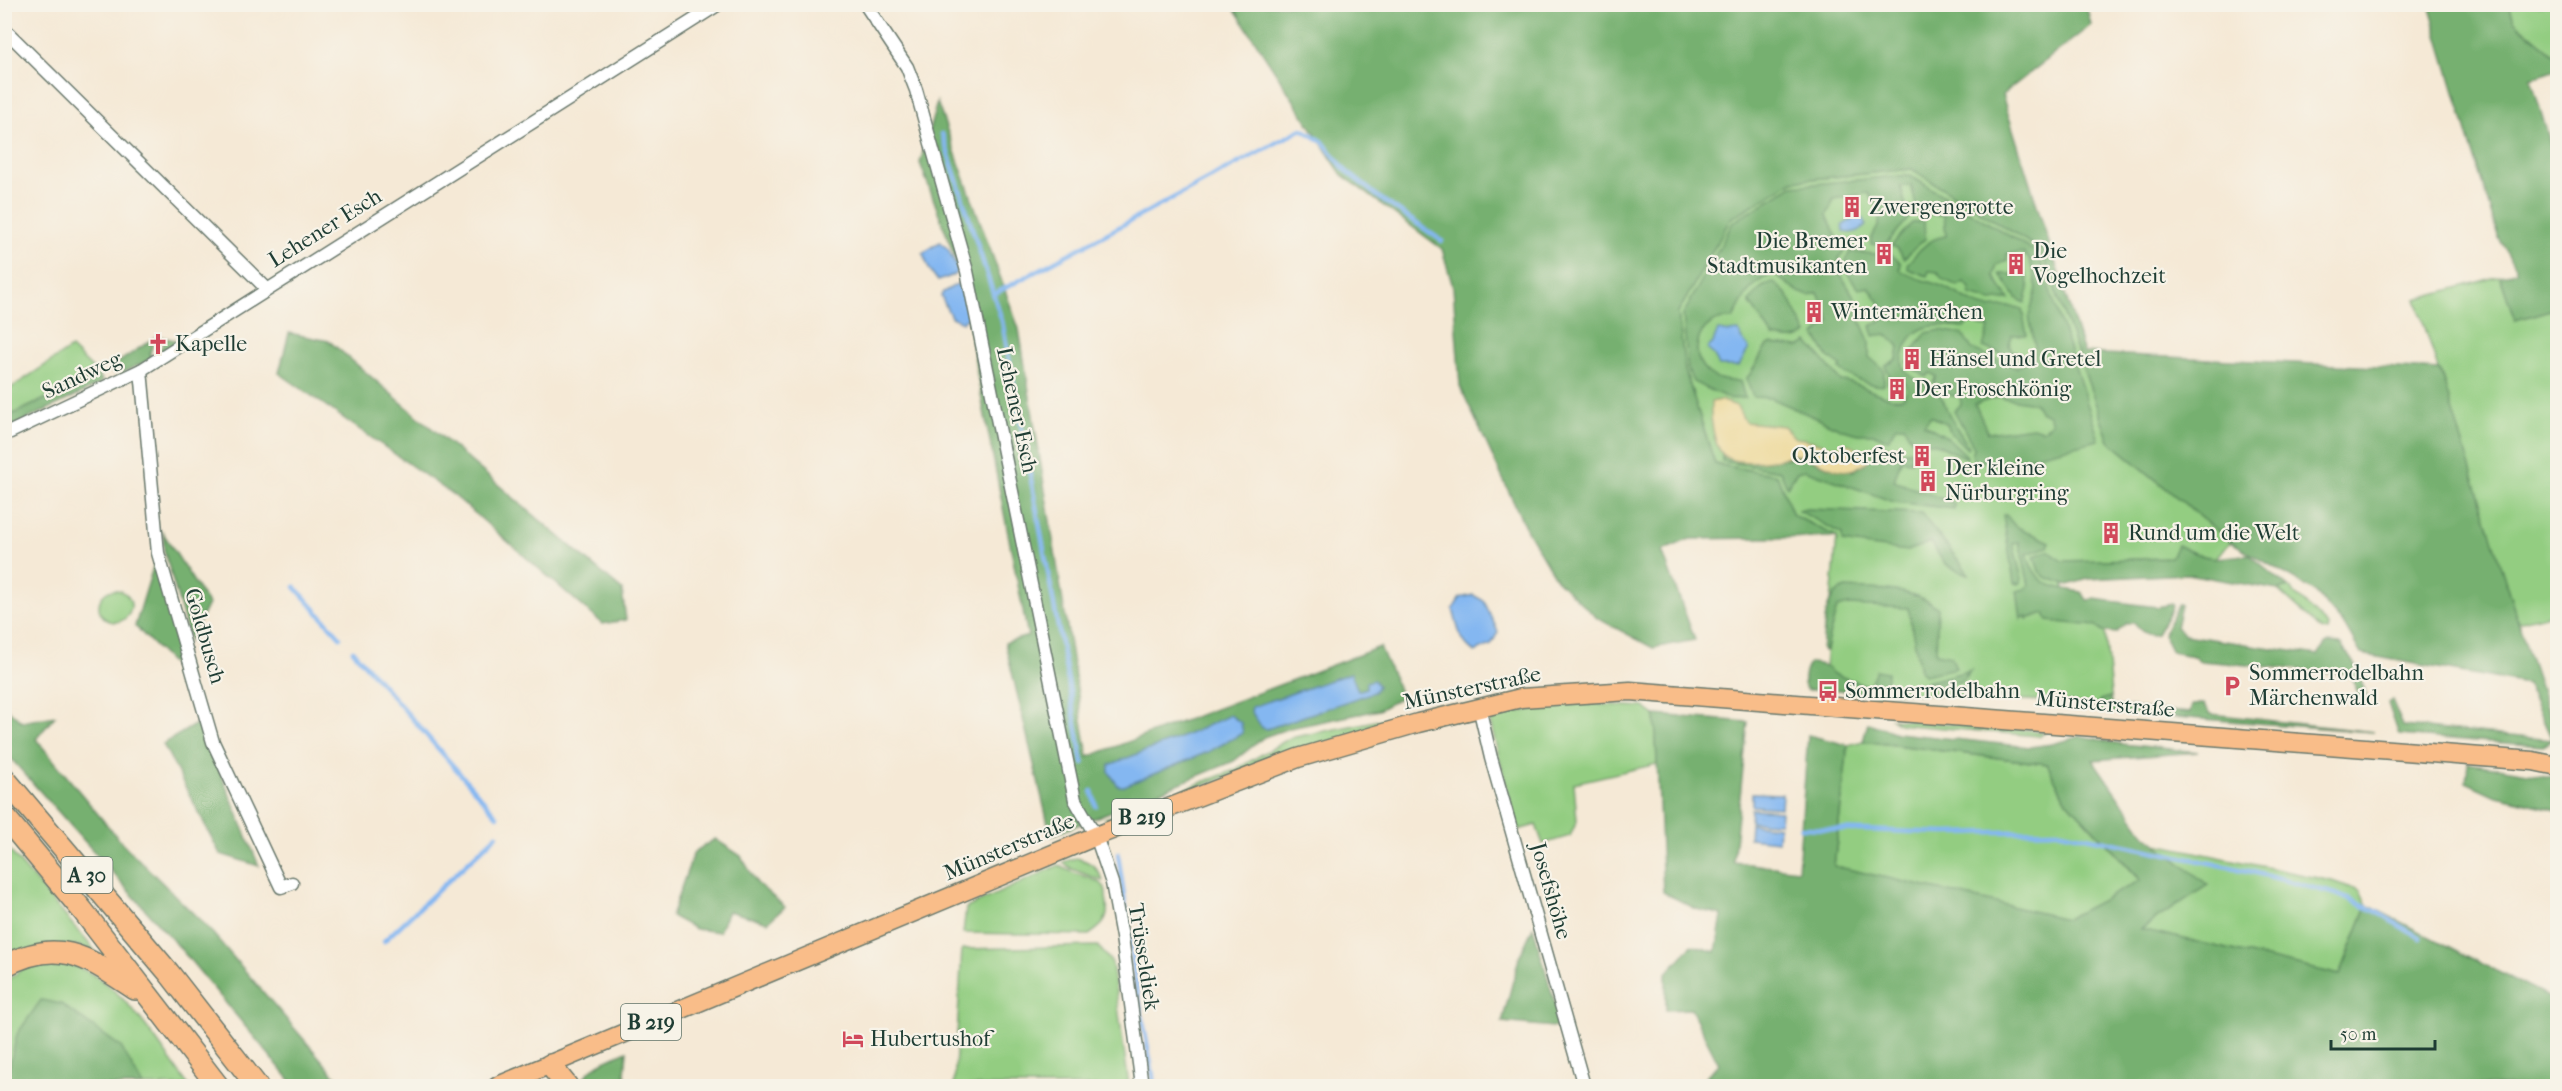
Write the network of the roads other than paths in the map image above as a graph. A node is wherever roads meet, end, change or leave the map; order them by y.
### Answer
1 (719, 4) edge
2 (865, 4) edge
3 (4, 29) edge
4 (267, 289) junction
5 (141, 370) junction
6 (4, 435) edge
7 (1479, 707) junction
8 (2558, 766) edge
9 (4, 778) edge
10 (4, 816) edge
11 (1096, 836) junction
12 (292, 883) dead end
13 (4, 966) edge
14 (150, 998) junction
15 (550, 1065) junction
16 (218, 1086) edge
17 (257, 1086) edge
18 (498, 1086) edge
19 (546, 1086) edge
20 (567, 1086) edge
21 (1142, 1086) edge
22 (1584, 1086) edge

1 - 4 street, Lehener Esch
2 - 11 street, Lehener Esch
3 - 4 street, Lehener Esch
4 - 5 street, Sandweg
5 - 6 street, Sandweg
5 - 12 street, Goldbusch
7 - 8 main road, Münsterstraße / B 219
7 - 11 main road, Münsterstraße / B 219
7 - 22 street, Josefshöhe
9 - 17 highway, A 30
10 - 14 highway, A 30
11 - 15 main road, Münsterstraße / B 219
11 - 21 street, Trüsseldiek
13 - 14 highway
14 - 16 highway, A 30
15 - 18 main road, Münsterstraße / B 219
15 - 19 highway
15 - 20 highway

